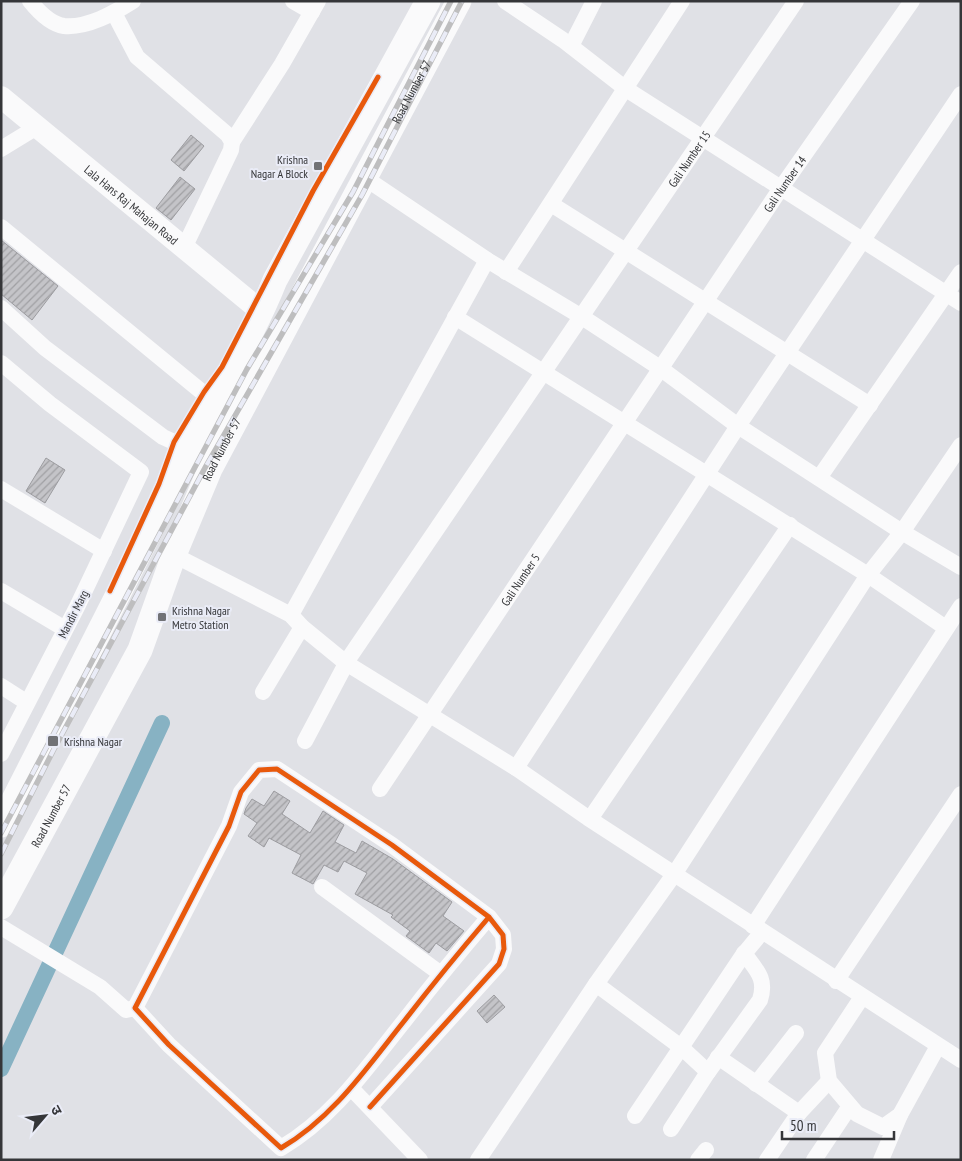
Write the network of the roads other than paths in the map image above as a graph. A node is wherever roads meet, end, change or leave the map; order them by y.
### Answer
1 (30, 1) edge
2 (133, 1) edge
3 (293, 1) edge
4 (428, 1) edge
5 (459, 1) edge
6 (505, 1) edge
7 (594, 1) edge
8 (682, 1) edge
9 (796, 1) edge
10 (912, 1) edge
11 (315, 6) edge
12 (114, 13) junction
13 (567, 43) junction
14 (626, 89) junction
15 (961, 94) edge
16 (1, 97) edge
17 (37, 127) junction
18 (703, 138) junction
19 (232, 142) junction
20 (1, 149) edge
21 (364, 178) junction
22 (781, 188) junction
23 (551, 204) junction
24 (1, 227) edge
25 (864, 241) junction
26 (184, 248) junction
27 (625, 252) junction
28 (487, 260) junction
29 (506, 272) junction
30 (961, 272) edge
31 (946, 294) junction
32 (705, 302) junction
33 (961, 303) edge
34 (1, 308) edge
35 (262, 312) junction
36 (455, 317) junction
37 (582, 317) junction
38 (788, 353) junction
39 (1, 363) edge
40 (660, 368) junction
41 (542, 373) junction
42 (213, 400) junction
43 (870, 405) junction
44 (625, 421) junction
45 (738, 426) junction
46 (961, 445) edge
47 (185, 455) junction
48 (954, 469) edge
49 (707, 474) junction
50 (819, 478) junction
51 (1, 489) edge
52 (790, 526) junction
53 (902, 532) junction
54 (104, 551) junction
55 (174, 555) junction
56 (961, 567) edge
57 (868, 575) junction
58 (1, 591) edge
59 (961, 606) edge
60 (292, 618) junction
61 (946, 628) junction
62 (65, 629) junction
63 (346, 663) junction
64 (1, 686) edge
65 (263, 692) dead end
66 (26, 702) junction
67 (429, 715) junction
68 (305, 741) dead end
69 (1, 754) edge
70 (516, 768) junction
71 (380, 789) dead end
72 (961, 794) edge
73 (590, 820) junction
74 (1, 825) edge
75 (675, 874) junction
76 (322, 887) dead end
77 (1, 907) edge
78 (489, 917) junction
79 (757, 929) junction
80 (6, 930) edge
81 (744, 953) junction
82 (441, 974) junction
83 (836, 981) junction
84 (596, 984) junction
85 (862, 997) junction
86 (136, 1008) junction
87 (796, 1033) dead end
88 (938, 1046) junction
89 (681, 1048) junction
90 (718, 1057) junction
91 (961, 1060) edge
92 (708, 1072) junction
93 (829, 1081) junction
94 (756, 1084) junction
95 (351, 1088) junction
96 (850, 1106) junction
97 (370, 1107) junction
98 (799, 1113) junction
99 (900, 1115) junction
100 (635, 1116) dead end
101 (671, 1128) dead end
102 (420, 1160) edge
103 (478, 1160) edge
104 (767, 1160) edge
105 (814, 1160) edge
106 (881, 1160) edge

1 - 12 street
2 - 12 street
3 - 11 street
4 - 35 main road
5 - 21 main road, Road Number 57
6 - 13 street
7 - 13 street
8 - 14 street
9 - 18 street, Gali Number 15
10 - 22 street, Gali Number 14
11 - 19 street
12 - 19 street
13 - 14 street
14 - 18 street
14 - 23 street
15 - 25 street
16 - 17 street, Lala Hans Raj Mahajan Road
17 - 20 street
17 - 26 street, Lala Hans Raj Mahajan Road
18 - 22 street
18 - 27 street, Gali Number 15
19 - 26 street
21 - 28 street
21 - 55 main road, Road Number 57
22 - 25 street
22 - 32 street, Gali Number 14
23 - 27 street
23 - 29 street
24 - 42 street
25 - 31 street
25 - 38 street
26 - 35 street, Lala Hans Raj Mahajan Road
27 - 32 street
27 - 37 street, Gali Number 15
28 - 29 street
28 - 36 street
29 - 37 street
30 - 31 street
31 - 33 street
31 - 43 street
32 - 38 street
32 - 40 street, Gali Number 14
34 - 47 street
35 - 42 main road
36 - 41 street
36 - 60 street
37 - 40 street
37 - 41 street, Gali Number 15
38 - 43 street
38 - 45 street
39 - 54 street, Mandir Marg
40 - 44 street, Gali Number 5
40 - 45 street
41 - 44 street
41 - 63 street, Gali Number 15
42 - 47 main road
43 - 50 street
44 - 49 street
44 - 67 street, Gali Number 5
45 - 49 street
45 - 50 street
46 - 48 street
47 - 74 main road
48 - 53 street
49 - 52 street
49 - 70 street
50 - 53 street
51 - 54 street
52 - 57 street
52 - 73 street
53 - 56 street
53 - 57 street
54 - 62 street, Mandir Marg
55 - 60 street
55 - 77 main road, Road Number 57
57 - 61 street
57 - 75 street
58 - 62 street
59 - 61 street
60 - 63 street
60 - 65 street
61 - 79 street
62 - 66 street, Mandir Marg
63 - 67 street
63 - 68 street, Gali Number 15
64 - 66 street
66 - 69 street, Mandir Marg
67 - 70 street
67 - 71 street, Gali Number 5
70 - 73 street
72 - 83 street
73 - 75 street
75 - 79 street
75 - 84 street
76 - 82 street
78 - 82 street
78 - 86 street
78 - 97 street
79 - 81 street
79 - 83 street
80 - 86 street
81 - 89 street
81 - 90 street
82 - 95 street
83 - 85 street
84 - 89 street
84 - 103 street
85 - 88 street
85 - 93 street
86 - 95 street
87 - 94 street
88 - 91 street
88 - 99 street
89 - 92 street
89 - 100 street
90 - 92 street
90 - 94 street
92 - 101 street
93 - 96 street
93 - 98 street
94 - 98 street
95 - 97 street
96 - 99 street
96 - 105 street
97 - 102 street
98 - 104 street
99 - 106 street

